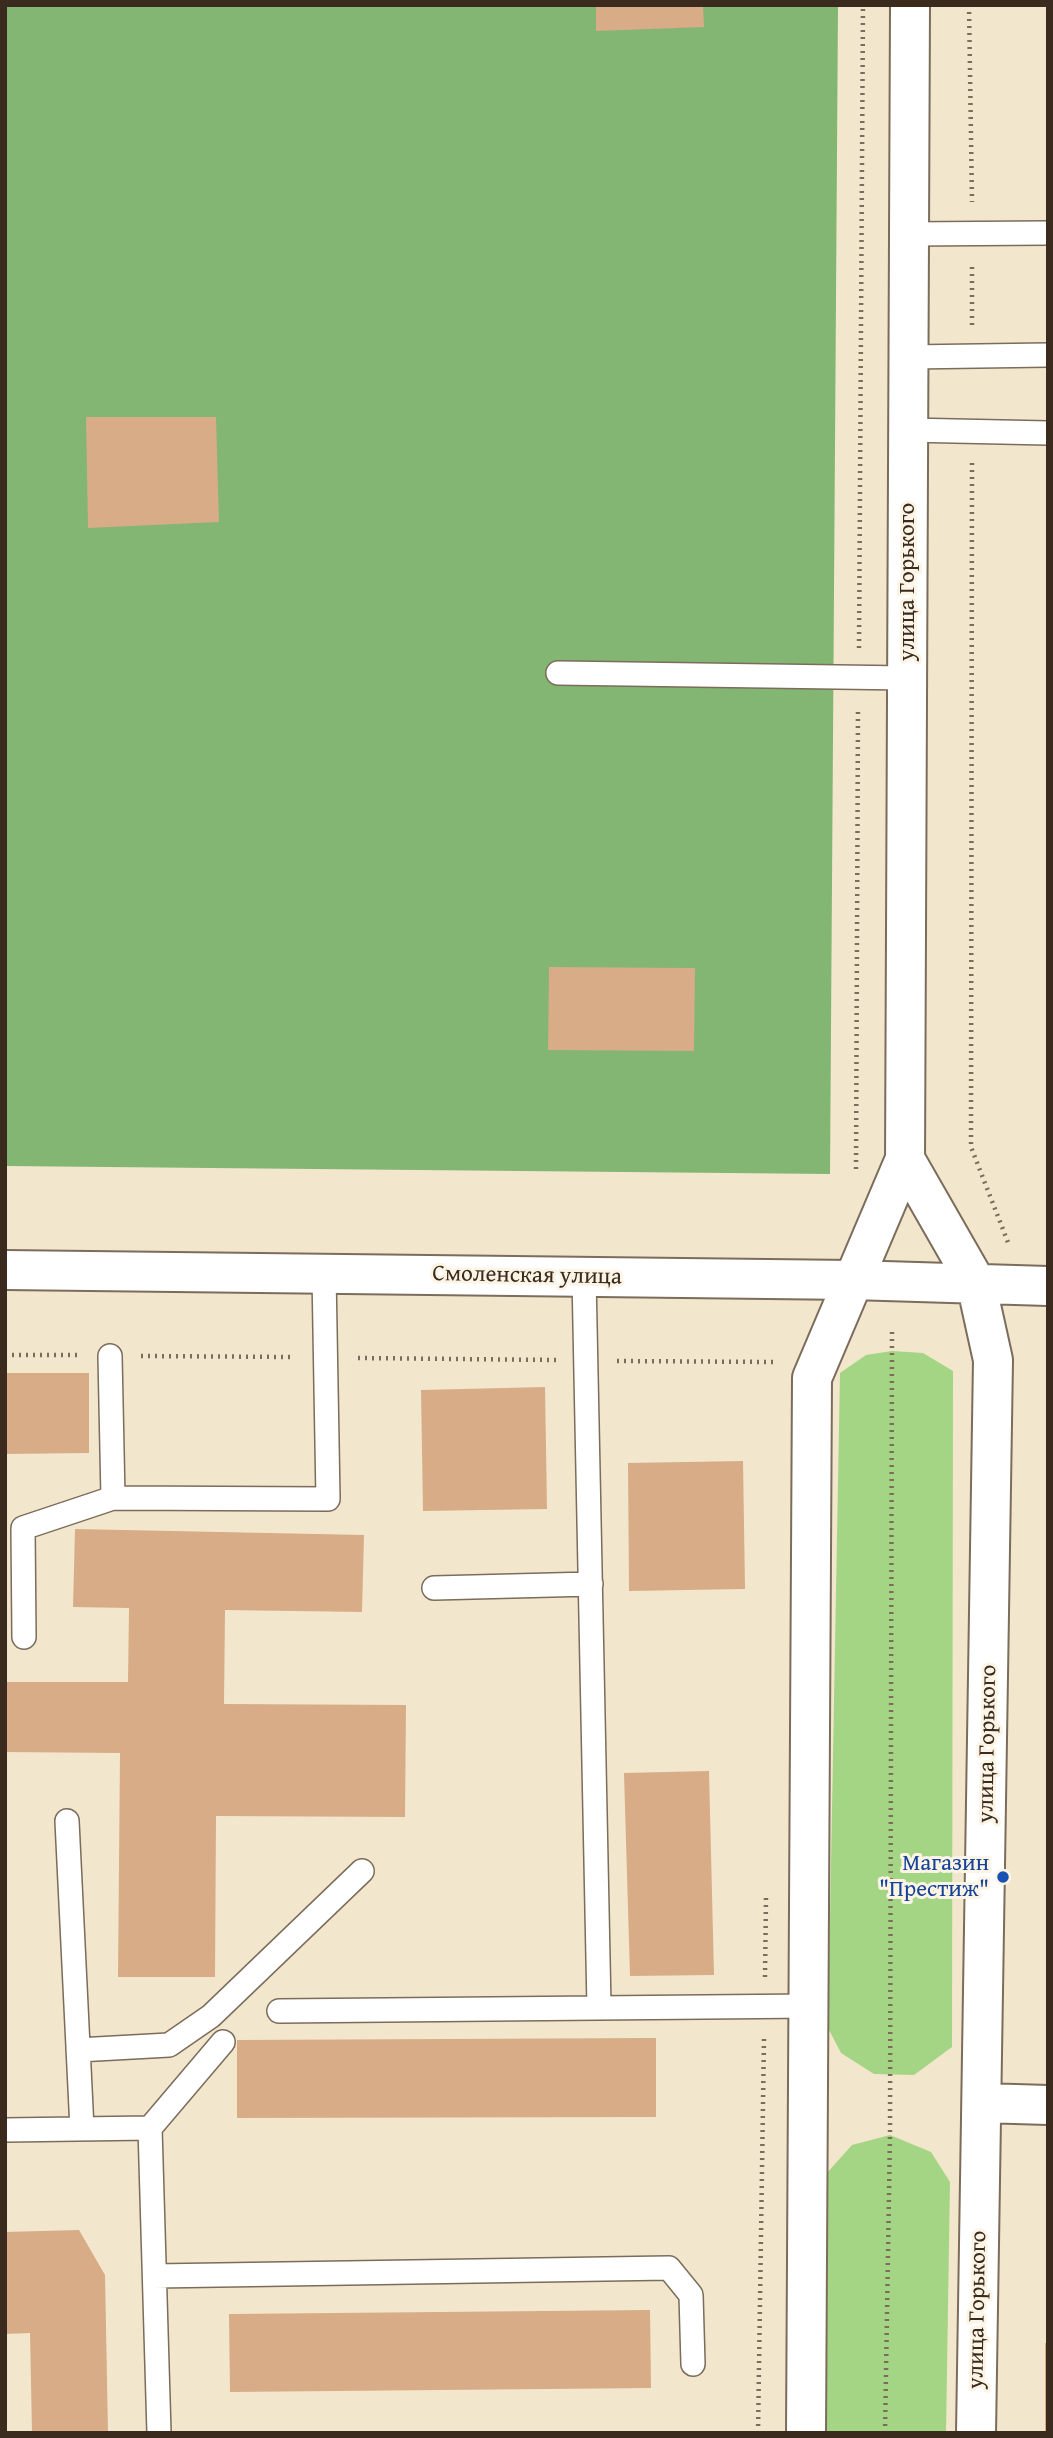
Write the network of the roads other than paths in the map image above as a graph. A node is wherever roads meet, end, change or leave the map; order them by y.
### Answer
1 (910, 5) edge
2 (1048, 233) edge
3 (909, 234) junction
4 (1048, 355) edge
5 (909, 357) junction
6 (908, 430) junction
7 (1048, 433) edge
8 (558, 673) dead end
9 (907, 678) junction
10 (905, 1159) junction
11 (5, 1269) edge
12 (324, 1274) junction
13 (584, 1277) junction
14 (852, 1280) junction
15 (976, 1283) junction
16 (1036, 1286) edge
17 (110, 1356) road end
18 (113, 1498) junction
19 (591, 1584) junction
20 (434, 1588) dead end
21 (24, 1637) dead end
22 (67, 1821) dead end
23 (362, 1871) dead end
24 (811, 2006) junction
25 (599, 2007) junction
26 (279, 2011) dead end
27 (223, 2042) dead end
28 (78, 2050) junction
29 (982, 2103) junction
30 (1048, 2105) edge
31 (150, 2128) junction
32 (82, 2129) junction
33 (5, 2130) edge
34 (155, 2276) junction
35 (692, 2364) dead end
36 (159, 2433) edge
37 (806, 2433) edge
38 (976, 2433) edge

1 - 3 street, улица Горького
2 - 3 lane
3 - 5 street, улица Горького
4 - 5 lane
5 - 6 street, улица Горького
6 - 7 lane
6 - 9 street, улица Горького
8 - 9 lane
9 - 10 street, улица Горького
10 - 14 street, улица Горького
10 - 15 street, улица Горького
11 - 12 street, Смоленская улица
12 - 13 street, Смоленская улица
12 - 18 lane
13 - 14 street, Смоленская улица
13 - 19 lane
14 - 15 street, Смоленская улица
14 - 24 street, улица Горького
15 - 16 street, Смоленская улица
15 - 29 street, улица Горького
17 - 18 lane
18 - 21 lane
19 - 20 lane
19 - 25 lane
22 - 28 lane
23 - 28 lane
24 - 25 lane
24 - 37 street, улица Горького
25 - 26 lane
27 - 31 lane
28 - 32 lane
29 - 30 street
29 - 38 street, улица Горького
31 - 32 lane
31 - 34 lane
32 - 33 lane
34 - 35 lane
34 - 36 lane

